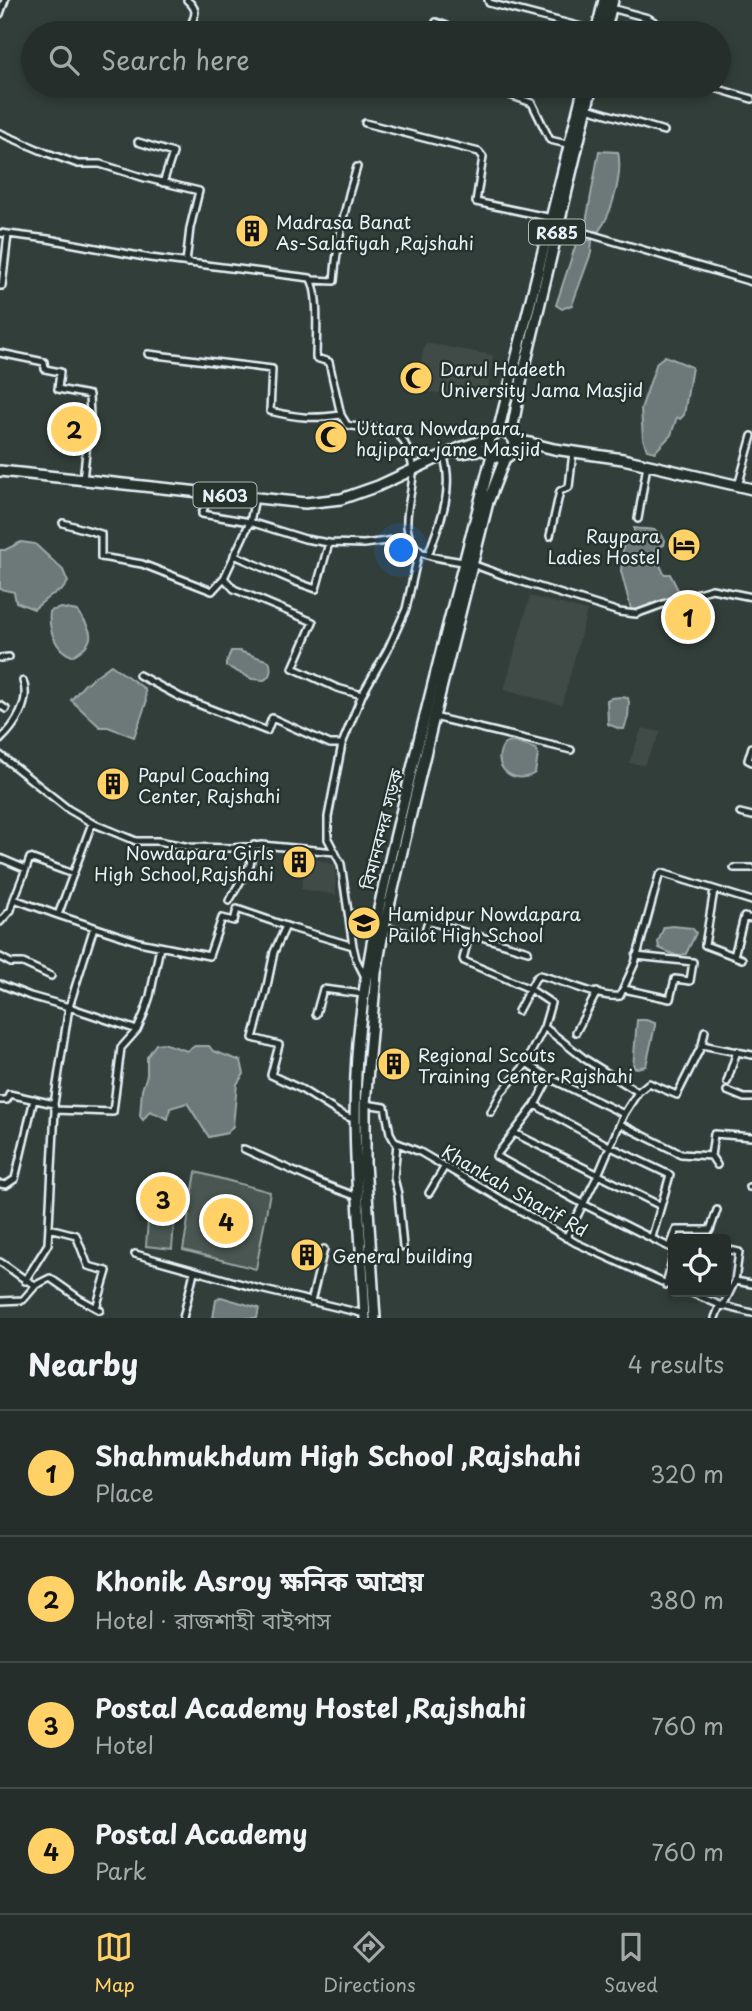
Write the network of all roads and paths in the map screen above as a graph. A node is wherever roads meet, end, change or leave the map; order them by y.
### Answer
1 (5, 0) edge
2 (187, 0) edge
3 (488, 0) edge
4 (604, 0) edge
5 (612, 4) edge
6 (0, 14) edge
7 (193, 21) edge
8 (557, 21) edge
9 (601, 21) edge
10 (604, 21) edge
11 (653, 21) edge
12 (731, 93) edge
13 (518, 98) edge
14 (582, 98) edge
15 (589, 98) edge
16 (752, 99) edge
17 (587, 108) junction
18 (365, 123) dead end
19 (664, 131) dead end
20 (0, 133) edge
21 (138, 142) dead end
22 (574, 146) junction
23 (357, 167) dead end
24 (163, 183) junction
25 (555, 222) junction
26 (0, 233) edge
27 (8, 234) junction
28 (186, 263) junction
29 (313, 280) junction
30 (752, 282) edge
31 (0, 286) edge
32 (0, 353) edge
33 (148, 354) dead end
34 (341, 415) junction
35 (494, 435) junction
36 (752, 436) edge
37 (512, 437) junction
38 (554, 449) junction
39 (573, 452) junction
40 (491, 453) junction
41 (443, 457) junction
42 (507, 457) junction
43 (647, 465) junction
44 (413, 470) junction
45 (0, 471) edge
46 (83, 480) junction
47 (738, 486) junction
48 (752, 489) edge
49 (209, 494) junction
50 (255, 498) junction
51 (638, 519) dead end
52 (250, 522) junction
53 (63, 523) dead end
54 (550, 536) dead end
55 (410, 538) junction
56 (329, 543) junction
57 (419, 551) junction
58 (234, 555) junction
59 (428, 555) junction
60 (468, 563) junction
61 (224, 578) junction
62 (752, 597) edge
63 (9, 657) dead end
64 (0, 658) edge
65 (139, 675) dead end
66 (23, 681) dead end
67 (362, 695) junction
68 (434, 717) junction
69 (0, 740) edge
70 (342, 744) junction
71 (752, 747) edge
72 (571, 750) dead end
73 (0, 755) edge
74 (752, 762) edge
75 (740, 813) dead end
76 (752, 816) edge
77 (92, 823) junction
78 (254, 845) junction
79 (335, 852) junction
80 (0, 858) edge
81 (734, 868) dead end
82 (752, 868) edge
83 (26, 869) junction
84 (73, 874) junction
85 (714, 890) junction
86 (14, 899) junction
87 (229, 901) dead end
88 (752, 901) edge
89 (58, 915) junction
90 (752, 919) edge
91 (0, 922) edge
92 (286, 926) junction
93 (94, 927) junction
94 (384, 927) junction
95 (470, 932) junction
96 (353, 946) junction
97 (160, 947) junction
98 (528, 951) dead end
99 (636, 956) junction
100 (734, 956) junction
101 (0, 957) edge
102 (742, 959) dead end
103 (51, 976) dead end
104 (365, 977) junction
105 (0, 984) edge
106 (530, 989) junction
107 (624, 989) junction
108 (597, 992) junction
109 (363, 994) junction
110 (69, 1007) junction
111 (518, 1011) dead end
112 (316, 1014) dead end
113 (544, 1027) junction
114 (137, 1030) junction
115 (705, 1031) dead end
116 (576, 1032) dead end
117 (702, 1045) junction
118 (737, 1051) junction
119 (752, 1055) edge
120 (527, 1063) junction
121 (549, 1078) junction
122 (727, 1082) dead end
123 (727, 1091) dead end
124 (638, 1092) junction
125 (752, 1098) edge
126 (34, 1099) junction
127 (0, 1100) edge
128 (365, 1104) junction
129 (535, 1105) junction
130 (55, 1107) junction
131 (491, 1111) dead end
132 (624, 1114) junction
133 (355, 1120) junction
134 (620, 1124) junction
135 (514, 1133) junction
136 (752, 1137) edge
137 (397, 1143) junction
138 (609, 1146) junction
139 (244, 1149) dead end
140 (711, 1156) junction
141 (717, 1165) dead end
142 (445, 1166) junction
143 (598, 1175) junction
144 (0, 1184) edge
145 (429, 1194) dead end
146 (358, 1196) junction
147 (583, 1204) junction
148 (660, 1206) junction
149 (717, 1210) dead end
150 (49, 1228) junction
151 (675, 1234) edge
152 (652, 1237) junction
153 (566, 1238) junction
154 (668, 1246) edge
155 (403, 1247) dead end
156 (324, 1249) dead end
157 (731, 1250) edge
158 (135, 1254) dead end
159 (0, 1262) edge
160 (194, 1272) junction
161 (668, 1277) edge
162 (24, 1281) junction
163 (735, 1281) junction
164 (752, 1284) edge
165 (36, 1285) junction
166 (666, 1285) joint
167 (703, 1297) edge
168 (0, 1301) edge
169 (311, 1302) junction
170 (369, 1302) junction
171 (722, 1304) junction
172 (337, 1308) junction
173 (752, 1313) edge
174 (368, 1317) edge
175 (183, 1318) edge
176 (335, 1318) edge
177 (715, 1318) edge

1 - 6 street
2 - 7 street
3 - 8 street
4 - 9 main road
5 - 10 main road
5 - 11 street
12 - 16 street
13 - 22 street
14 - 22 main road, R685
15 - 17 main road, R685
17 - 19 street
17 - 22 main road, R685
18 - 25 street
20 - 24 street
21 - 24 street
22 - 25 main road, R685
23 - 29 street
24 - 28 street
25 - 30 street
25 - 35 main road, R685
25 - 37 main road, R685
26 - 27 street
27 - 28 street
27 - 31 street
28 - 29 street
29 - 34 street
32 - 46 street
33 - 34 street
34 - 44 street
35 - 37 main road, N603
35 - 40 main road
35 - 41 main road, N603
36 - 47 street
37 - 38 main road, N603
37 - 42 main road
38 - 39 main road, N603
38 - 42 main road, N603
39 - 43 main road, N603
39 - 54 street
40 - 41 main road, N603
40 - 42 main road, N603
40 - 60 main road, বিমানবন্দর সড়ক
41 - 44 main road, N603
41 - 59 street
42 - 60 main road, বিমানবন্দর সড়ক
43 - 47 main road, N603
43 - 51 street
44 - 50 main road, N603
44 - 55 street
45 - 46 main road, N603
46 - 49 main road, N603
47 - 48 main road, N603
49 - 50 main road, N603
49 - 52 street
50 - 52 street
52 - 56 street
52 - 58 street
53 - 61 street
55 - 56 street
55 - 57 street
56 - 58 street
57 - 59 street
57 - 67 street
58 - 61 street
59 - 60 street
60 - 62 street
60 - 68 main road, বিমানবন্দর সড়ক
60 - 104 main road, বিমানবন্দর সড়ক
61 - 67 street
63 - 64 street
65 - 70 street
66 - 69 street
67 - 70 street
68 - 72 street
68 - 94 main road, বিমানবন্দর সড়ক
70 - 79 street
71 - 74 street
73 - 77 street
75 - 76 street
77 - 78 street
77 - 84 street
78 - 79 street
78 - 87 street
79 - 96 street
80 - 83 street
81 - 82 street
83 - 84 street
83 - 86 street
84 - 89 street
85 - 88 street
85 - 99 street
85 - 100 street
86 - 89 street
86 - 91 street
89 - 93 street
90 - 100 street
92 - 96 street
92 - 97 street
92 - 133 street
93 - 97 street
93 - 110 street
94 - 95 street
94 - 128 main road, বিমানবন্দর সড়ক
95 - 98 street
95 - 106 street
96 - 104 street
97 - 114 street
99 - 107 street
99 - 107 street
100 - 102 street
101 - 103 street
104 - 109 main road, বিমানবন্দর সড়ক
105 - 110 street
106 - 108 street
106 - 111 street
106 - 113 street
107 - 108 street
108 - 116 street
109 - 112 street
109 - 133 main road, বিমানবন্দর সড়ক
110 - 114 street
110 - 130 street
113 - 120 street
113 - 124 street
114 - 130 street
115 - 117 street
117 - 118 street
117 - 124 street
118 - 119 street
118 - 122 street
120 - 121 street
120 - 131 street
121 - 129 street
121 - 132 street
123 - 125 street
124 - 132 street
126 - 127 street
126 - 130 street
126 - 144 street
128 - 137 street
128 - 170 main road, বিমানবন্দর সড়ক
129 - 135 street
129 - 138 street
130 - 150 street
132 - 134 street
133 - 146 main road, বিমানবন্দর সড়ক
134 - 138 street
134 - 140 street
135 - 143 street
135 - 147 street
136 - 140 street
137 - 142 street, Khankah Sharif Rd
137 - 155 street
138 - 143 street
138 - 148 street
139 - 146 street
140 - 141 street
142 - 145 street
142 - 153 street, Khankah Sharif Rd
143 - 147 street
143 - 148 street
146 - 170 main road, বিমানবন্দর সড়ক
147 - 152 street
147 - 153 street
148 - 152 street
149 - 151 street
150 - 162 street
150 - 165 street
152 - 154 street
153 - 166 street, Khankah Sharif Rd
156 - 169 street
157 - 163 street
158 - 160 street
159 - 162 street
160 - 169 street
160 - 175 street
161 - 166 street
162 - 165 street
163 - 164 street
163 - 171 street
165 - 168 street
167 - 171 street
169 - 172 street
170 - 174 main road
171 - 173 street
171 - 177 street
172 - 174 street
172 - 176 street

